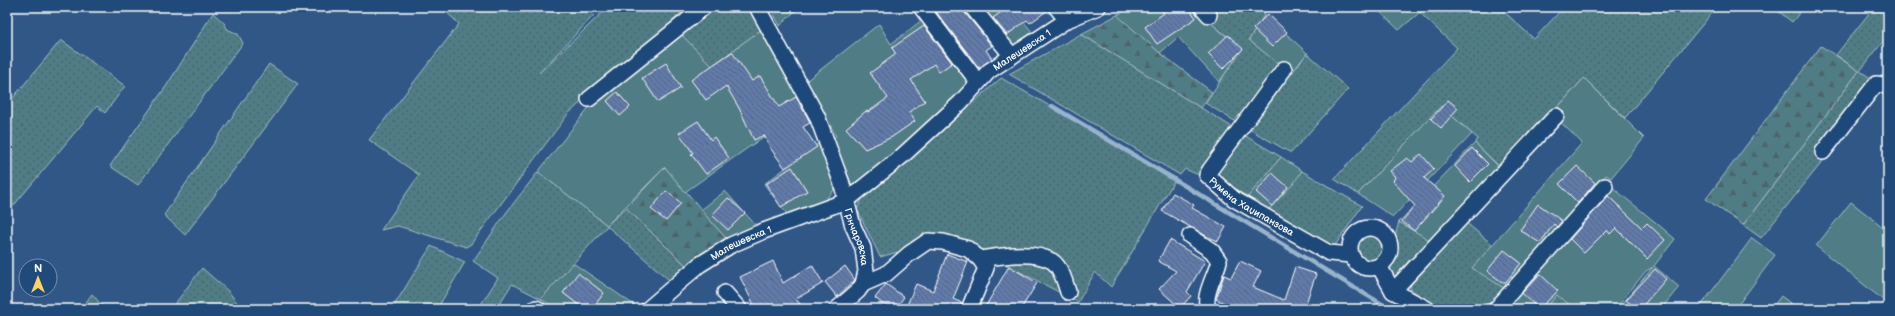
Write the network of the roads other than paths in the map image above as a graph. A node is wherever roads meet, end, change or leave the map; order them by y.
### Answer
1 (704, 7) edge
2 (757, 7) edge
3 (921, 7) edge
4 (972, 7) edge
5 (1056, 7) edge
6 (1098, 7) edge
7 (1067, 20) junction
8 (1012, 56) junction
9 (1284, 69) dead end
10 (978, 82) junction
11 (1888, 86) edge
12 (589, 99) dead end
13 (1556, 116) dead end
14 (1823, 152) dead end
15 (1605, 186) dead end
16 (846, 201) junction
17 (1190, 236) dead end
18 (1351, 255) junction
19 (980, 259) junction
20 (1379, 266) junction
21 (863, 284) junction
22 (1393, 291) junction
23 (1068, 292) dead end
24 (725, 293) dead end
25 (648, 309) edge
26 (739, 309) edge
27 (837, 309) edge
28 (969, 309) edge
29 (1209, 309) edge
30 (1427, 309) edge
31 (1496, 309) edge

1 - 12 street
2 - 16 street
3 - 10 street
4 - 8 street
5 - 7 street
6 - 7 street, Малешевска 1
7 - 8 street, Малешевска 1
8 - 10 street, Малешевска 1
9 - 18 street, Румена Хаџипанзова
10 - 16 street, Малешевска 1
11 - 14 street
13 - 22 street
15 - 31 street
16 - 21 street, Грнчаровска
16 - 25 street, Малешевска 1
17 - 29 street
18 - 20 street
18 - 20 street
19 - 21 street
19 - 23 street
19 - 28 street
20 - 22 street
21 - 27 street
22 - 30 street
24 - 26 street

